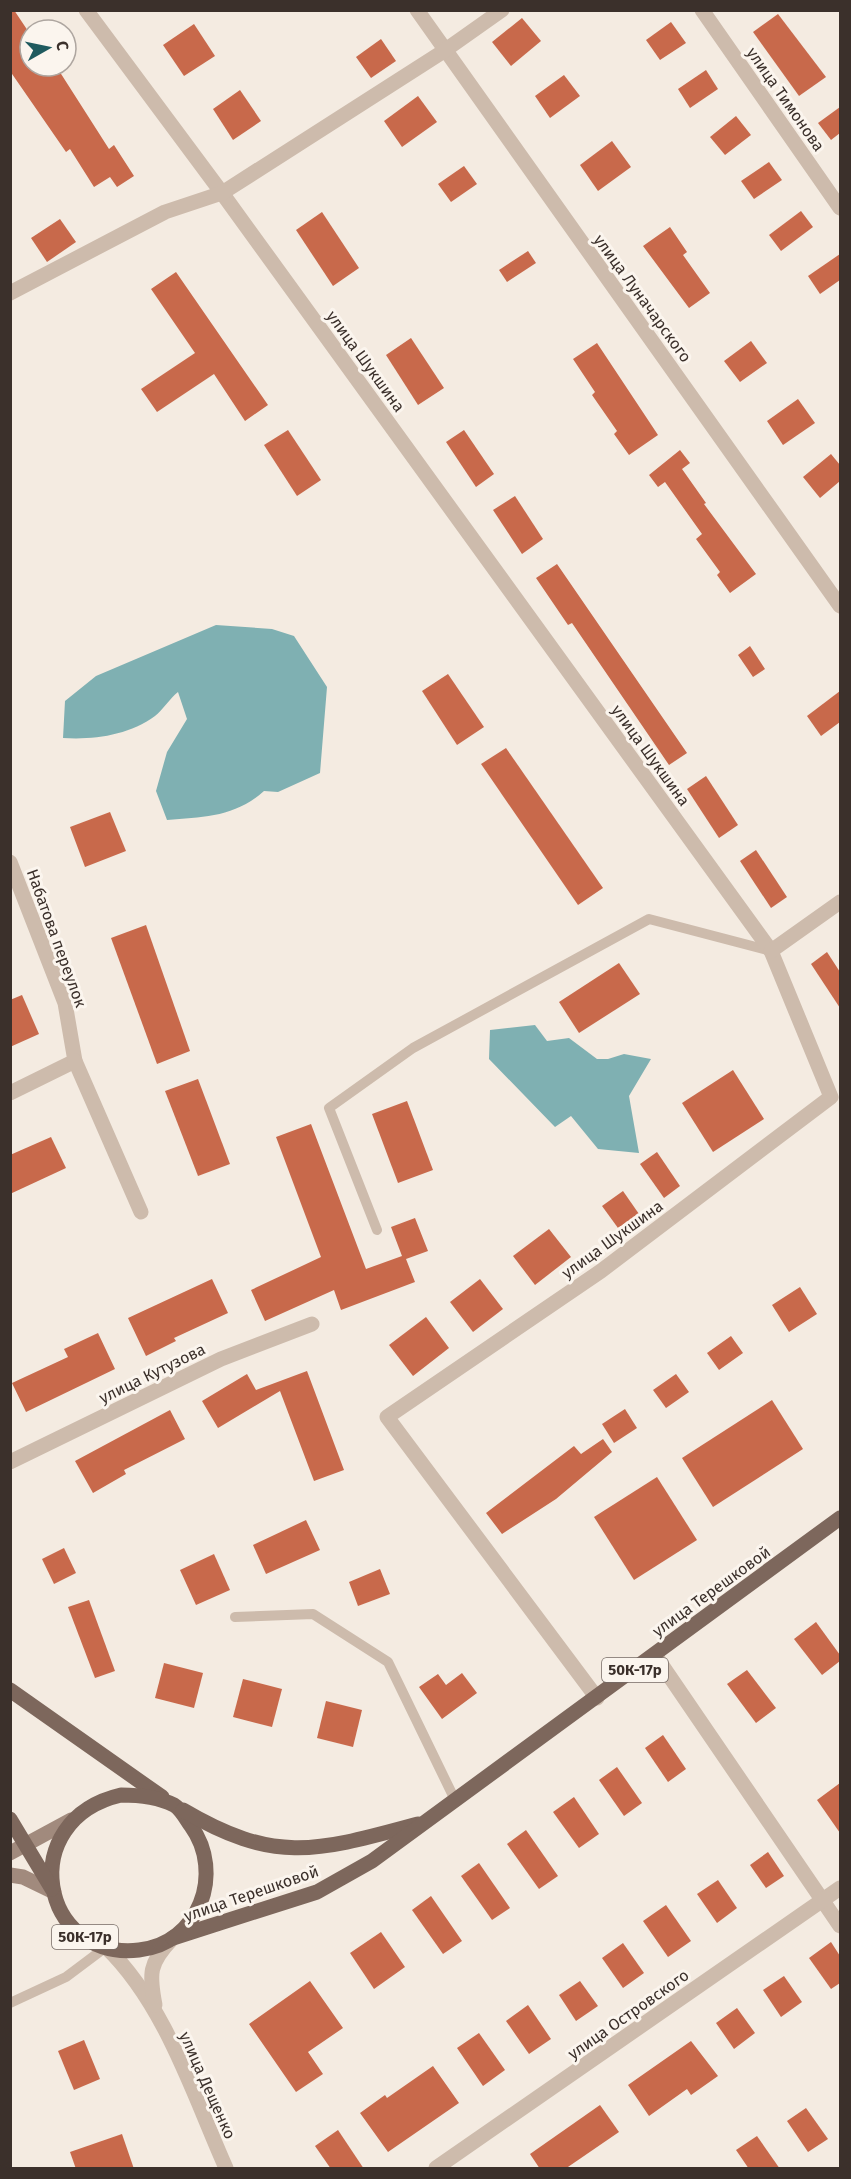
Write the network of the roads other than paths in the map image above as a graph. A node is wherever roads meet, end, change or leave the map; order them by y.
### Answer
1 (86, 10) edge
2 (417, 10) edge
3 (502, 10) edge
4 (702, 10) edge
5 (444, 51) junction
6 (222, 193) junction
7 (840, 208) edge
8 (10, 293) edge
9 (840, 606) edge
10 (10, 862) edge
11 (840, 902) edge
12 (771, 951) junction
13 (75, 1061) junction
14 (10, 1093) edge
15 (141, 1212) dead end
16 (377, 1230) dead end
17 (312, 1324) dead end
18 (10, 1462) edge
19 (840, 1518) edge
20 (235, 1617) dead end
21 (655, 1655) junction
22 (10, 1690) edge
23 (597, 1698) junction
24 (456, 1802) junction
25 (176, 1806) junction
26 (10, 1819) edge
27 (71, 1820) junction
28 (429, 1821) junction
29 (25, 1846) junction
30 (10, 1853) edge
31 (10, 1875) edge
32 (840, 1888) edge
33 (54, 1892) junction
34 (823, 1900) junction
35 (840, 1926) edge
36 (173, 1938) junction
37 (106, 1947) junction
38 (10, 2003) edge
39 (158, 2016) junction
40 (226, 2169) edge
41 (436, 2169) edge

1 - 6 street, улица Шукшина
2 - 5 street, улица Луначарского
3 - 5 street
4 - 7 street, улица Тимонова
5 - 6 street
5 - 9 street, улица Луначарского
6 - 8 street
6 - 12 street, улица Шукшина
10 - 13 street, Набатова переулок
11 - 12 street
12 - 16 lane
12 - 23 street, улица Шукшина
13 - 14 street
13 - 15 street, Набатова переулок
17 - 18 street, улица Кутузова
19 - 21 main road, улица Терешковой / 50К-17р
20 - 24 lane
21 - 23 main road, улица Терешковой / 50К-17р
21 - 34 street
22 - 25 main road, 50К-17р
23 - 24 main road, улица Терешковой / 50К-17р
24 - 28 main road, улица Терешковой / 50К-17р
25 - 27 main road, 50К-17р
25 - 28 main road, улица Терешковой / 50К-17р
25 - 36 main road, 50К-17р
26 - 29 main road, 50К-17р
27 - 29 street
27 - 33 main road, 50К-17р
28 - 36 main road, улица Терешковой / 50К-17р
29 - 30 street
29 - 33 main road, 50К-17р
31 - 33 street
32 - 34 street, улица Островского
33 - 37 main road, 50К-17р
34 - 35 street
34 - 41 street, улица Островского
36 - 37 main road, 50К-17р
36 - 39 street, улица Дещенко
37 - 38 lane
37 - 39 street, улица Дещенко
39 - 40 street, улица Дещенко

